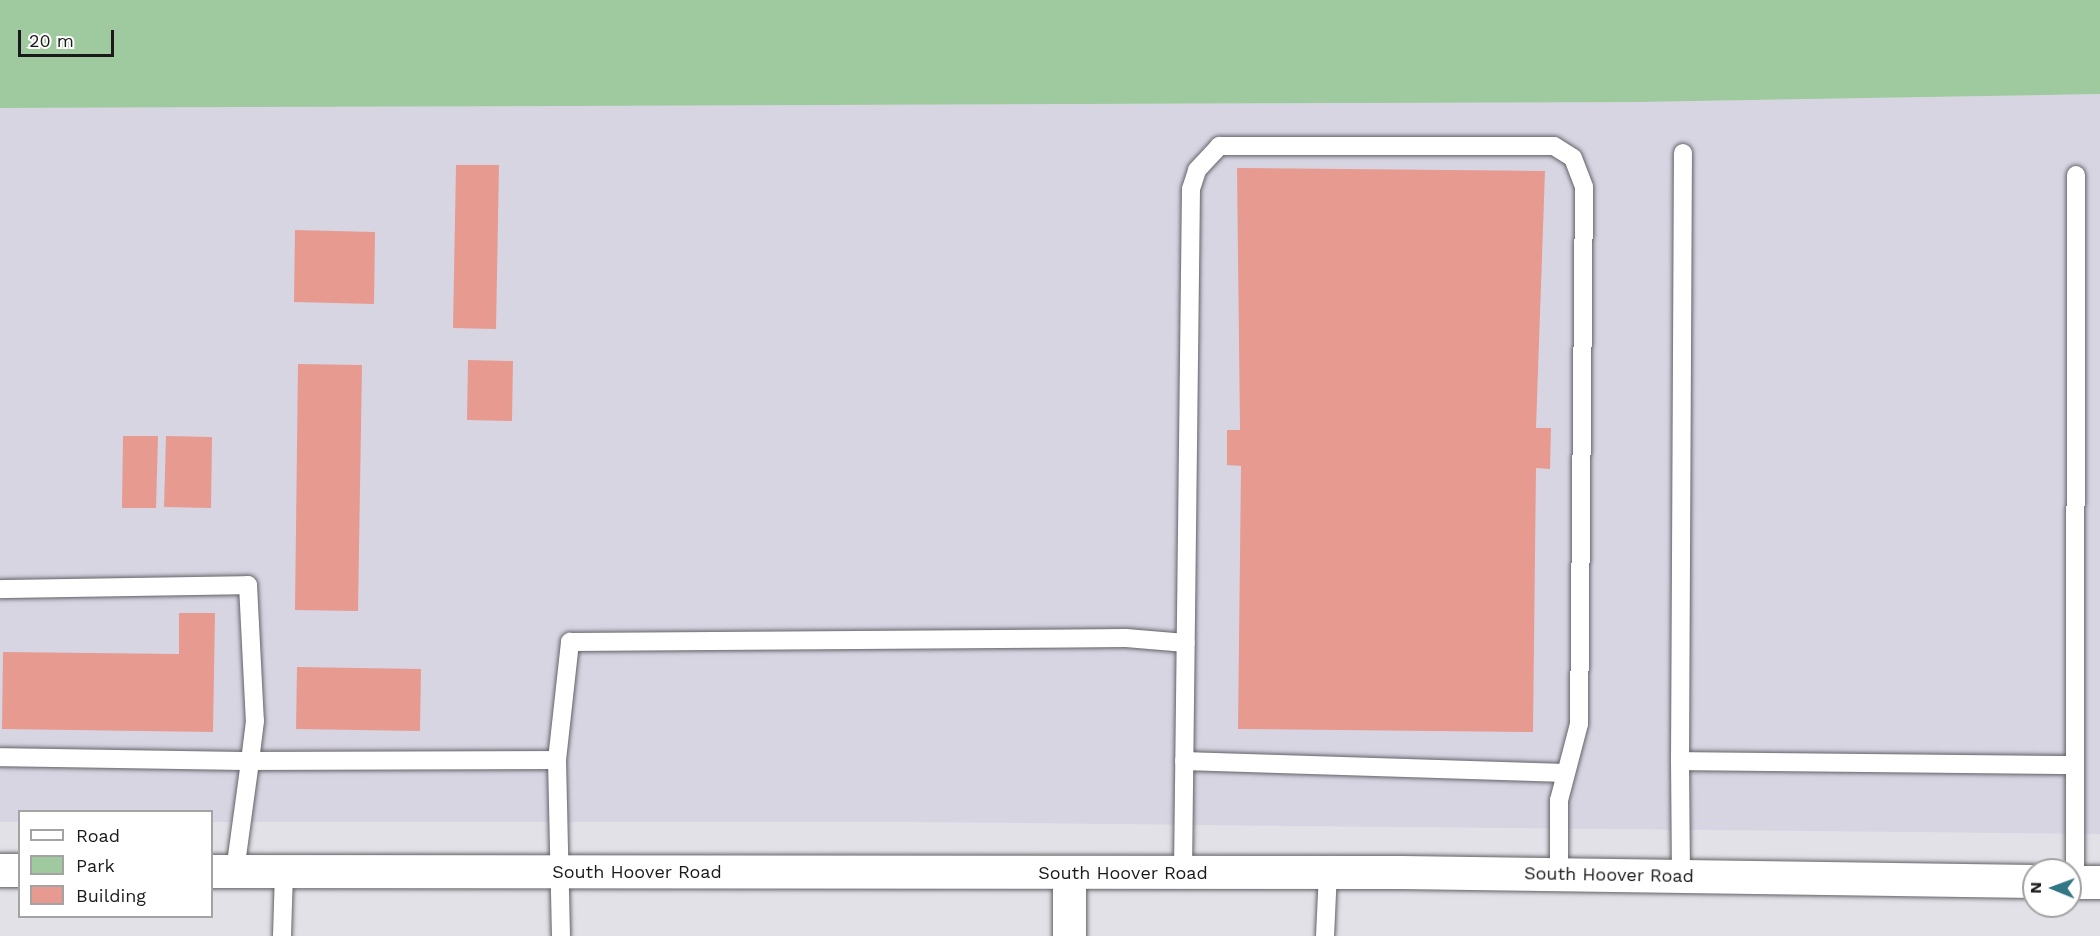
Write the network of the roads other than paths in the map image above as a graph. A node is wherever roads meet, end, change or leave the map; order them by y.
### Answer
1 (1683, 153) dead end
2 (2076, 175) dead end
3 (0, 589) edge
4 (1186, 643) junction
5 (0, 757) edge
6 (558, 760) junction
7 (250, 761) junction
8 (1184, 761) junction
9 (1680, 761) junction
10 (2075, 765) junction
11 (1565, 773) junction
12 (2081, 858) edge
13 (0, 870) edge
14 (18, 870) edge
15 (223, 871) edge
16 (284, 871) junction
17 (561, 872) junction
18 (1183, 872) junction
19 (1328, 872) junction
20 (1069, 873) junction
21 (1559, 874) junction
22 (1681, 876) junction
23 (2022, 881) edge
24 (282, 936) edge
25 (561, 936) edge
26 (1069, 936) edge
27 (1325, 936) edge

1 - 9 lane
2 - 10 lane
3 - 7 lane
4 - 6 lane
4 - 8 lane
4 - 11 lane
5 - 7 lane
6 - 7 lane
6 - 17 lane
7 - 15 lane
8 - 11 lane
8 - 18 lane
9 - 10 lane
9 - 22 lane
10 - 12 lane
11 - 21 lane
13 - 14 street
15 - 16 street, South Hoover Road
16 - 17 street, South Hoover Road
16 - 24 lane
17 - 20 street, South Hoover Road
17 - 25 lane
18 - 19 street, South Hoover Road
18 - 20 street, South Hoover Road
19 - 21 street, South Hoover Road
19 - 27 lane
20 - 26 street
21 - 22 street, South Hoover Road
22 - 23 street, South Hoover Road

